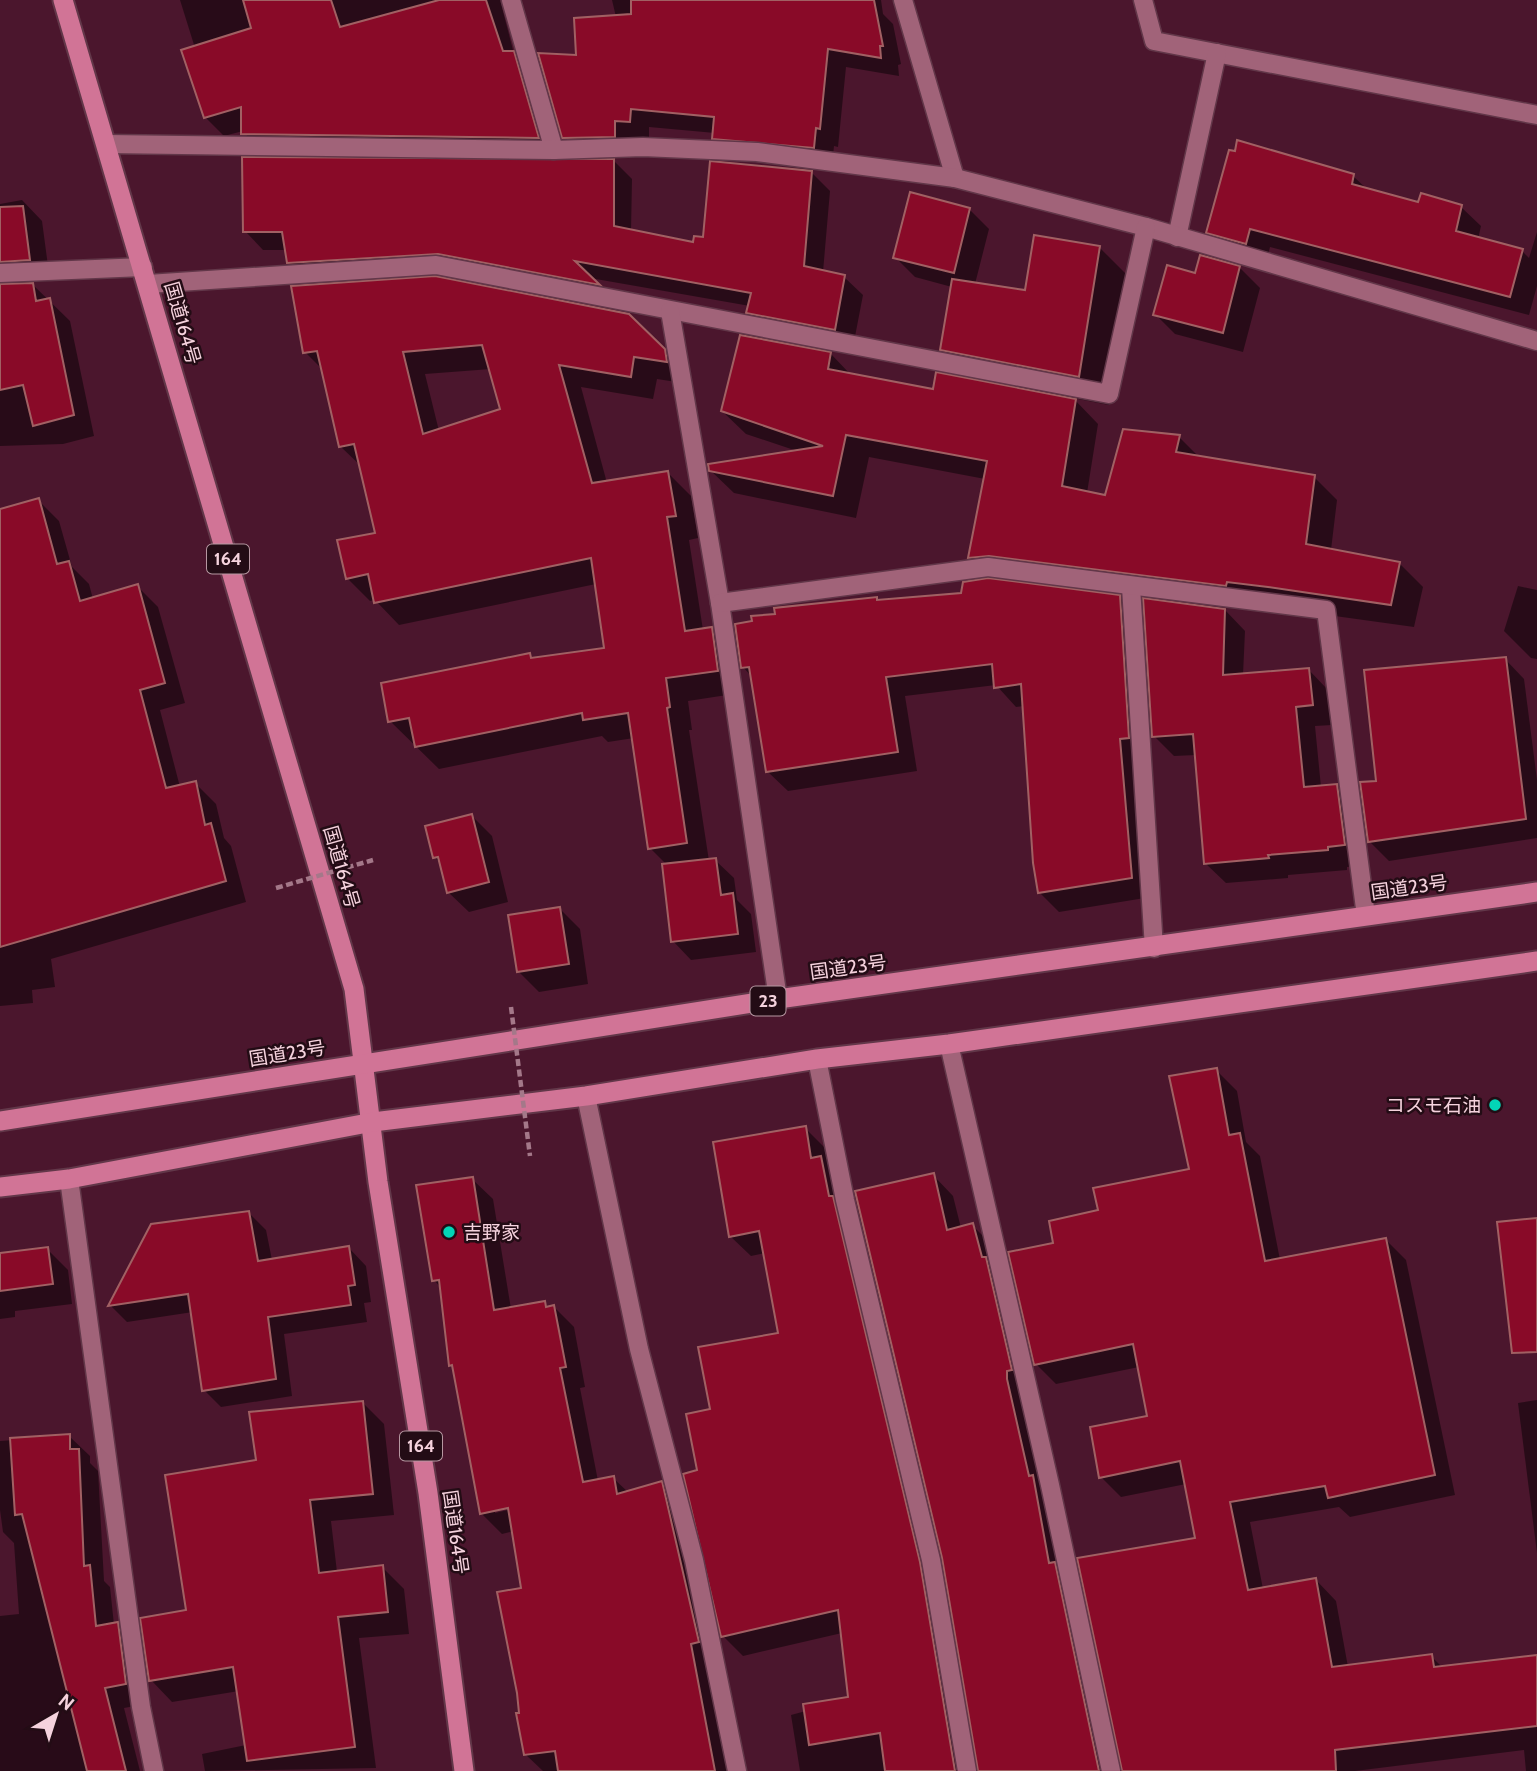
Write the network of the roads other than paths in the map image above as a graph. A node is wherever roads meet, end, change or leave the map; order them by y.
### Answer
1 (63, 0) edge
2 (510, 0) edge
3 (904, 0) edge
4 (1143, 0) edge
5 (1217, 53) junction
6 (1537, 115) edge
7 (107, 144) junction
8 (554, 150) junction
9 (955, 178) junction
10 (1146, 227) junction
11 (1177, 237) junction
12 (0, 273) edge
13 (145, 276) junction
14 (670, 311) junction
15 (1537, 341) edge
16 (1131, 587) junction
17 (720, 603) junction
18 (1537, 891) edge
19 (1366, 916) junction
20 (1154, 948) junction
21 (1537, 961) edge
22 (778, 999) junction
23 (948, 1044) junction
24 (817, 1059) junction
25 (365, 1065) junction
26 (586, 1096) junction
27 (0, 1121) edge
28 (373, 1122) junction
29 (69, 1179) junction
30 (0, 1187) edge
31 (154, 1771) edge
32 (464, 1771) edge
33 (737, 1771) edge
34 (967, 1771) edge
35 (1111, 1771) edge

1 - 7 highway, 国道164号 / 164
2 - 8 street
3 - 9 street
4 - 5 street
5 - 6 street
5 - 11 street
7 - 8 street
7 - 13 highway, 国道164号 / 164
8 - 9 street
9 - 10 street
10 - 11 street
10 - 14 street
11 - 15 street
12 - 13 street
13 - 14 street
13 - 25 highway, 国道164号 / 164
14 - 17 street
16 - 17 street
16 - 19 street
16 - 20 street
17 - 22 street
18 - 19 highway, 国道23号 / 23
19 - 20 highway, 国道23号 / 23
20 - 22 highway, 国道23号 / 23
21 - 23 highway
22 - 25 highway, 国道23号 / 23
23 - 24 highway
23 - 35 street
24 - 26 highway
24 - 34 street
25 - 27 highway, 国道23号 / 23
25 - 28 highway, 国道164号 / 164
26 - 28 highway
26 - 33 street
28 - 29 highway
28 - 32 highway, 国道164号 / 164
29 - 30 highway
29 - 31 street

